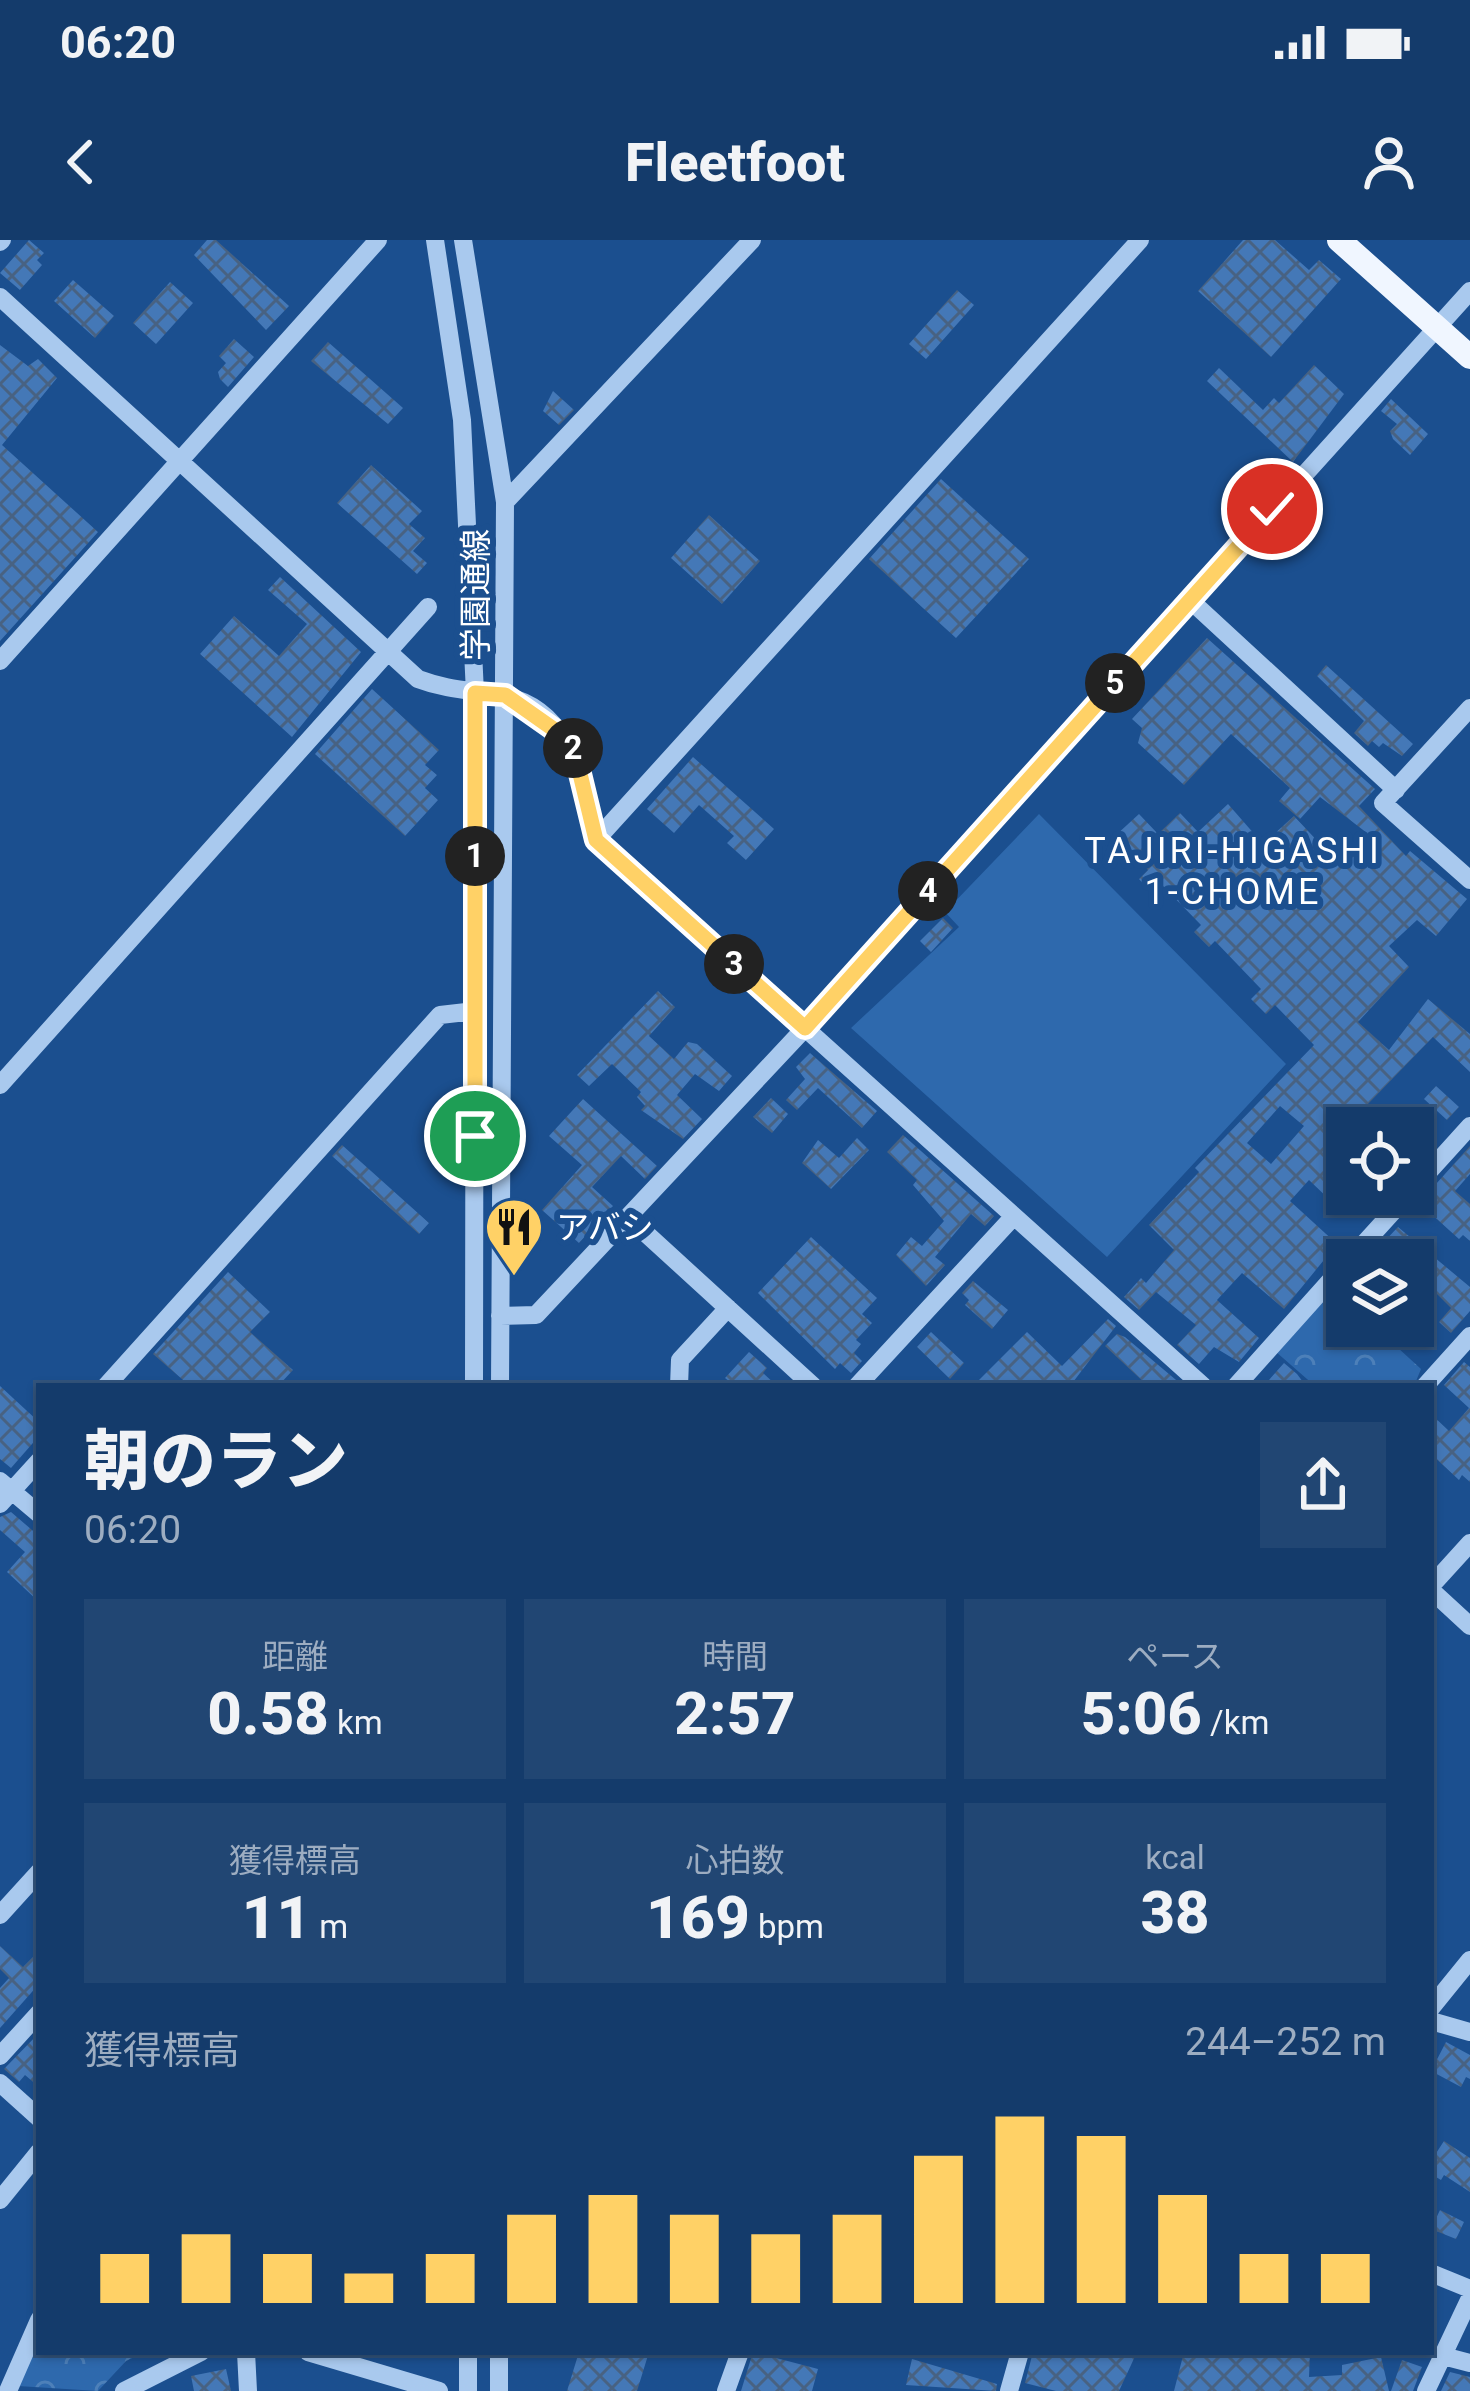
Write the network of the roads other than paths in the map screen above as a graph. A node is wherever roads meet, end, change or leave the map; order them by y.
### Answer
1 (378, 240) edge
2 (435, 240) edge
3 (463, 240) edge
4 (752, 240) edge
5 (1140, 240) edge
6 (1340, 240) edge
7 (1470, 291) edge
8 (0, 297) edge
9 (1437, 328) junction
10 (1470, 357) edge
11 (182, 460) junction
12 (505, 502) junction
13 (1190, 600) junction
14 (428, 607) dead end
15 (388, 652) junction
16 (0, 661) edge
17 (475, 693) junction
18 (505, 695) junction
19 (1470, 708) edge
20 (1396, 790) junction
21 (596, 840) junction
22 (1470, 880) edge
23 (475, 1011) junction
24 (805, 1028) junction
25 (0, 1085) edge
26 (1470, 1126) edge
27 (1434, 1166) edge
28 (1390, 1215) edge
29 (1014, 1216) junction
30 (628, 1217) junction
31 (1368, 1239) edge
32 (1326, 1286) edge
33 (728, 1308) junction
34 (500, 1316) junction
35 (1470, 1336) edge
36 (109, 1383) edge
37 (474, 1383) edge
38 (500, 1383) edge
39 (680, 1383) edge
40 (810, 1383) edge
41 (860, 1383) edge
42 (1200, 1383) edge
43 (1239, 1383) edge
44 (1428, 1383) edge
45 (36, 1464) edge
46 (4, 1492) edge
47 (36, 1512) edge
48 (1470, 1543) edge
49 (1434, 1585) edge
50 (1434, 1591) edge
51 (1470, 1626) edge
52 (36, 1875) edge
53 (0, 1915) edge
54 (1470, 1960) edge
55 (1434, 2004) edge
56 (36, 2016) edge
57 (1434, 2022) edge
58 (1470, 2032) edge
59 (0, 2056) edge
60 (0, 2083) edge
61 (36, 2115) edge
62 (36, 2156) edge
63 (0, 2200) edge
64 (1434, 2275) edge
65 (1470, 2293) edge
66 (36, 2327) edge
67 (195, 2355) edge
68 (246, 2355) edge
69 (318, 2355) edge
70 (468, 2355) edge
71 (499, 2355) edge
72 (739, 2355) edge
73 (1019, 2355) edge
74 (1443, 2356) junction
75 (1470, 2363) edge
76 (8, 2391) edge
77 (124, 2391) edge
78 (248, 2391) edge
79 (439, 2391) edge
80 (468, 2391) edge
81 (499, 2391) edge
82 (726, 2391) edge
83 (1009, 2391) edge
84 (1426, 2391) edge

1 - 11 street
2 - 17 street, 学園通線
3 - 12 street, 学園通線
4 - 12 street
5 - 21 street
6 - 9 main road
7 - 9 street
8 - 11 street
9 - 10 main road
9 - 13 street
11 - 15 street
11 - 16 street
12 - 18 street, 学園通線
13 - 20 street
13 - 24 street
14 - 15 street
15 - 17 street
15 - 25 street
17 - 18 street
17 - 23 street, 学園通線
18 - 21 street
18 - 34 street, 学園通線
19 - 20 street
20 - 22 street
21 - 24 street
23 - 36 street
23 - 37 street, 学園通線
24 - 29 street
24 - 30 street
26 - 27 street
28 - 31 street
29 - 41 street
29 - 42 street
30 - 33 street
30 - 34 street
32 - 43 street
33 - 39 street
33 - 40 street
34 - 38 street, 学園通線
35 - 44 street
45 - 46 street
46 - 47 street
48 - 49 street
50 - 51 street
52 - 53 street
54 - 55 street
56 - 59 street
57 - 58 street
60 - 61 street
62 - 63 street
64 - 65 street
65 - 74 street
66 - 76 street
67 - 77 street
68 - 78 street
69 - 79 street
70 - 80 street
71 - 81 street
72 - 82 street
73 - 83 street
74 - 75 street
74 - 84 street

